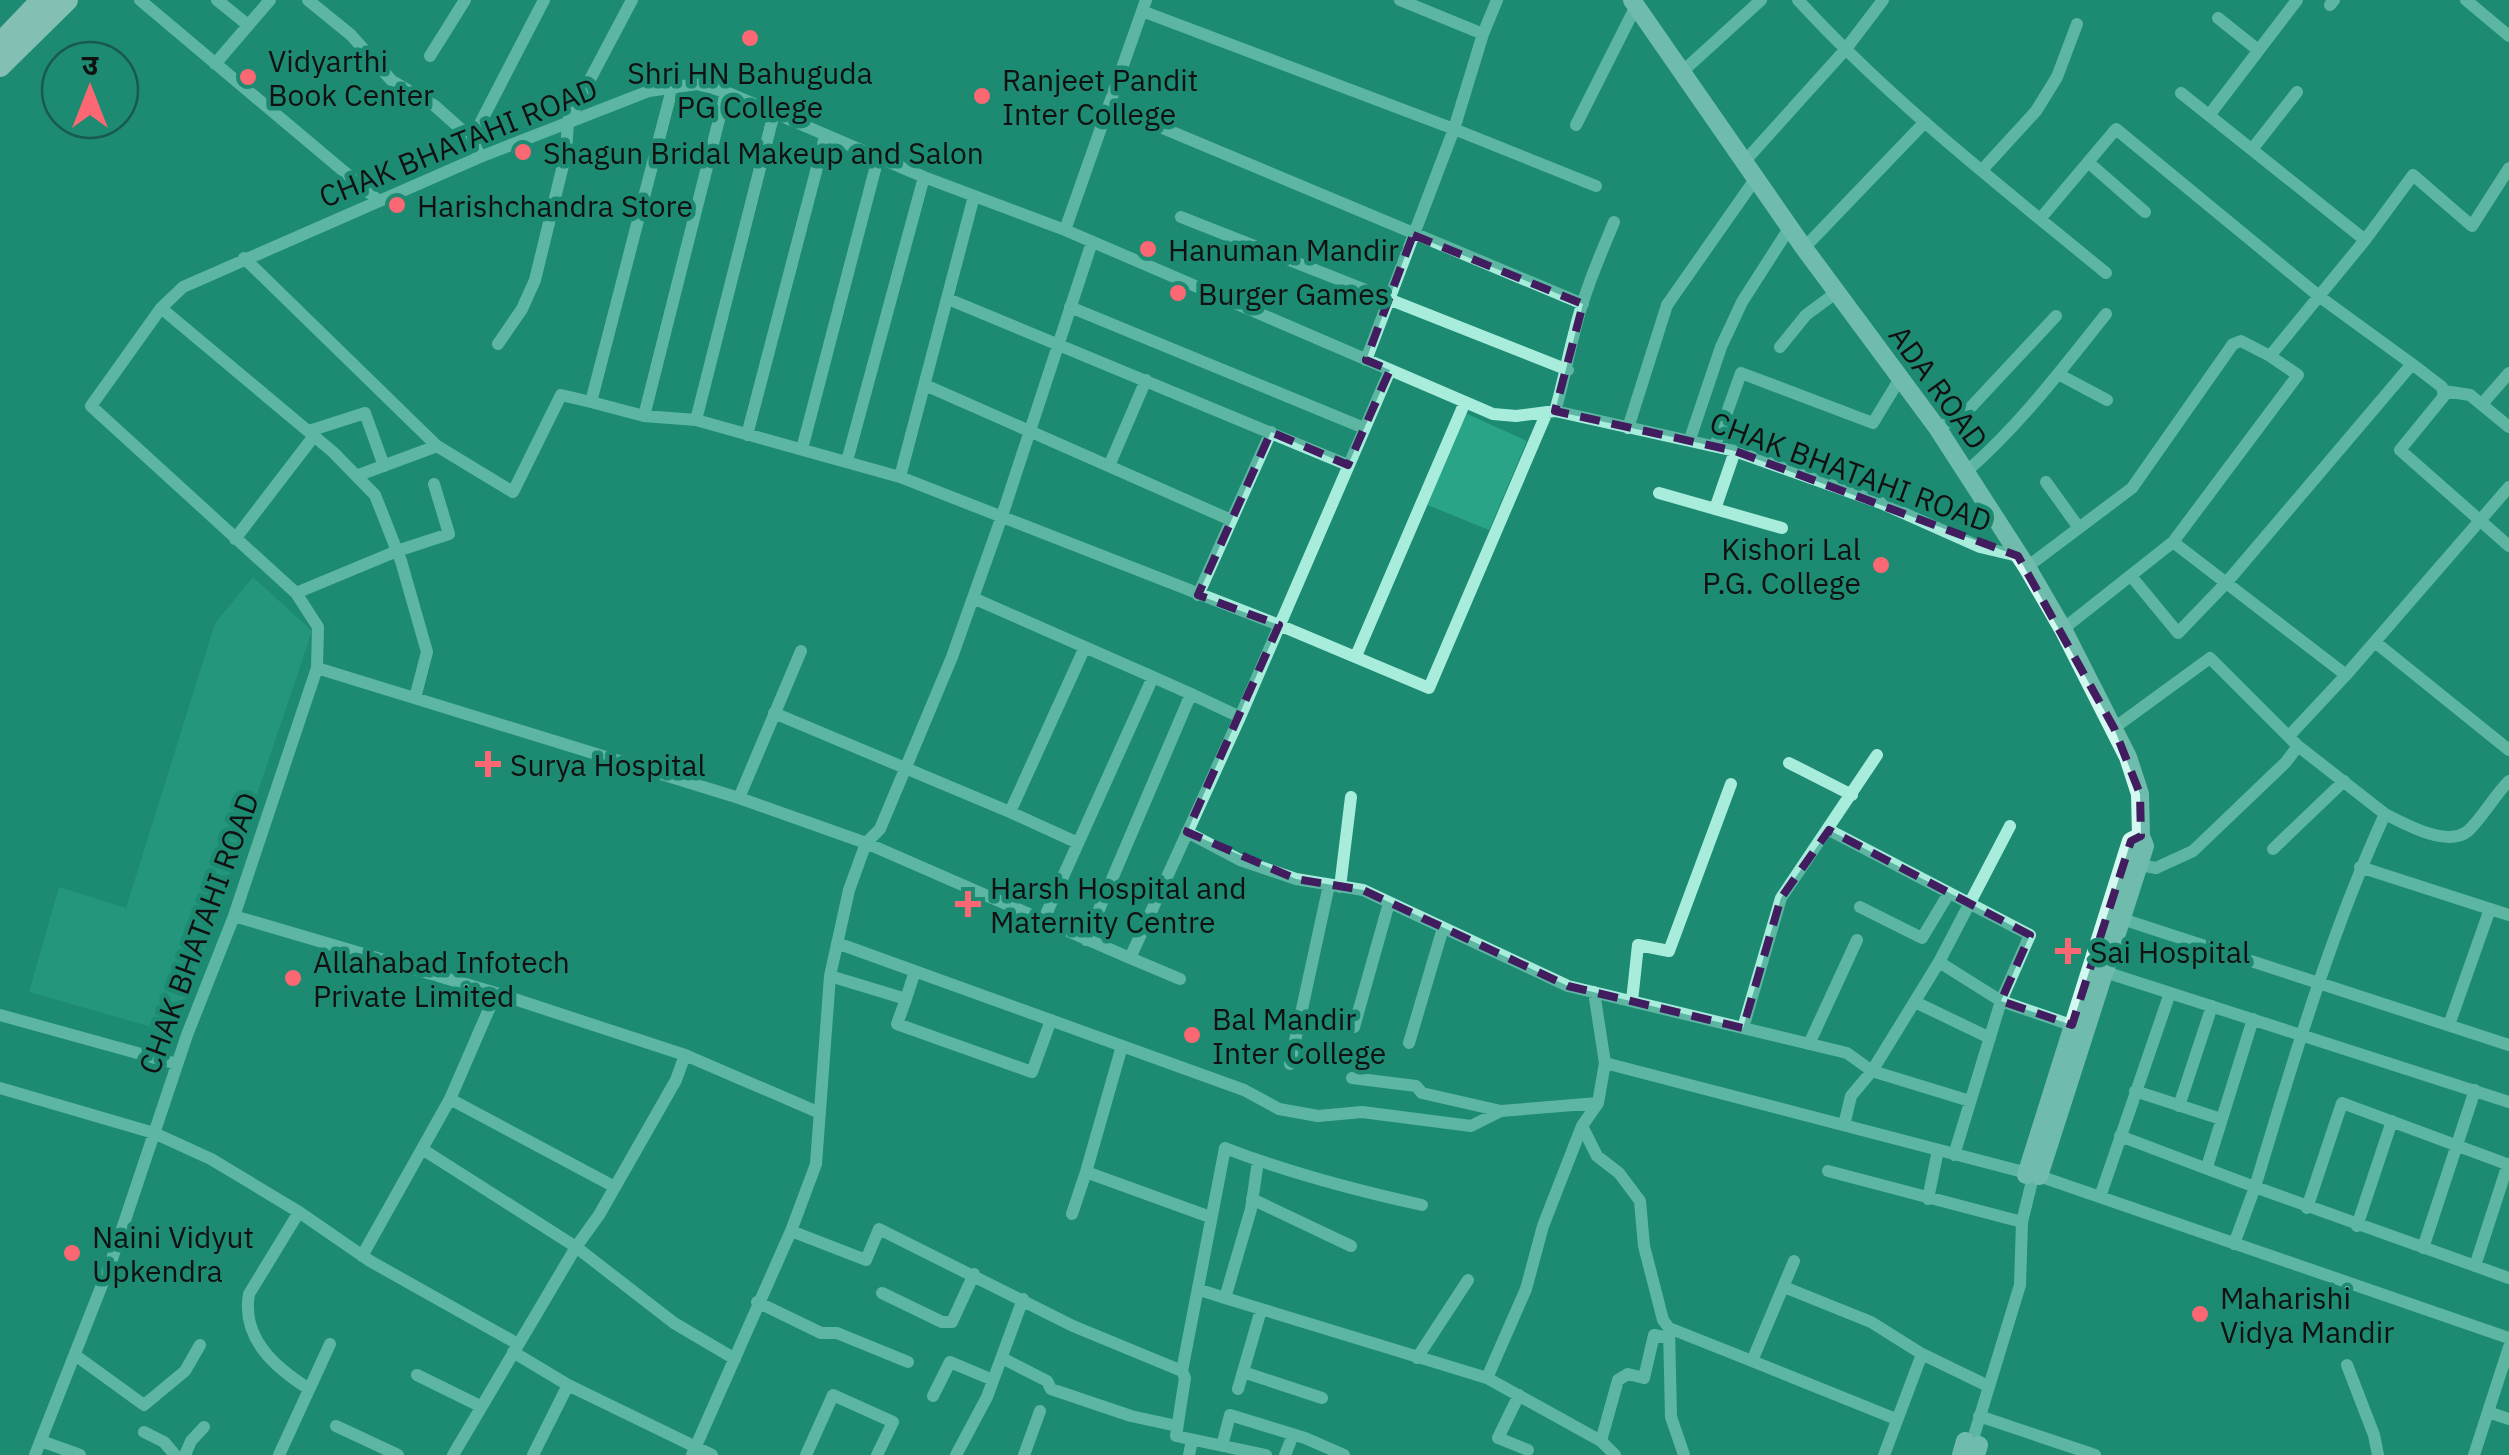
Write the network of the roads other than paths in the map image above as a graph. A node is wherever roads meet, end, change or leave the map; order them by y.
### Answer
1 (42, 0) edge
2 (67, 0) edge
3 (140, 0) edge
4 (218, 0) edge
5 (270, 0) edge
6 (308, 0) edge
7 (465, 0) edge
8 (544, 0) edge
9 (632, 0) edge
10 (1400, 0) edge
11 (1497, 0) edge
12 (1761, 0) edge
13 (1798, 0) edge
14 (1883, 0) edge
15 (2297, 0) edge
16 (2466, 0) edge
17 (1634, 3) edge
18 (1144, 6) edge
19 (2218, 18) dead end
20 (2077, 24) dead end
21 (248, 26) junction
22 (1483, 34) junction
23 (2509, 36) edge
24 (0, 44) edge
25 (1844, 50) junction
26 (2258, 50) junction
27 (430, 56) dead end
28 (215, 64) junction
29 (0, 66) edge
30 (1683, 72) junction
31 (673, 85) junction
32 (726, 92) junction
33 (2297, 92) dead end
34 (2181, 93) dead end
35 (1110, 106) junction
36 (774, 113) junction
37 (2210, 114) junction
38 (568, 121) junction
39 (1925, 122) junction
40 (1576, 125) dead end
41 (1454, 129) junction
42 (825, 136) junction
43 (472, 139) junction
44 (2253, 148) junction
45 (480, 157) junction
46 (878, 158) junction
47 (1745, 160) junction
48 (2088, 162) junction
49 (2509, 168) edge
50 (1982, 170) junction
51 (924, 177) junction
52 (1756, 178) junction
53 (1596, 186) dead end
54 (974, 196) junction
55 (378, 200) junction
56 (2145, 212) dead end
57 (1181, 217) dead end
58 (2040, 219) junction
59 (1614, 222) dead end
60 (1790, 227) junction
61 (1065, 230) junction
62 (1414, 235) junction
63 (2365, 240) junction
64 (1092, 242) junction
65 (1804, 248) junction
66 (244, 258) junction
67 (2106, 273) dead end
68 (1837, 292) junction
69 (2320, 296) junction
70 (948, 300) junction
71 (1388, 301) junction
72 (1582, 304) junction
73 (1070, 307) junction
74 (161, 308) junction
75 (2106, 314) dead end
76 (2056, 316) dead end
77 (1058, 343) junction
78 (498, 344) dead end
79 (1780, 347) dead end
80 (2270, 356) junction
81 (1366, 360) junction
82 (2412, 364) junction
83 (1390, 370) junction
84 (1568, 370) junction
85 (2509, 373) edge
86 (2058, 374) junction
87 (1146, 380) junction
88 (1899, 380) junction
89 (926, 385) junction
90 (2444, 391) junction
91 (2107, 400) dead end
92 (591, 402) junction
93 (1465, 402) junction
94 (2482, 404) junction
95 (1551, 412) junction
96 (644, 416) junction
97 (696, 420) junction
98 (2509, 426) edge
99 (1364, 428) junction
100 (1628, 428) junction
101 (1938, 429) junction
102 (1271, 432) junction
103 (311, 433) junction
104 (1029, 433) junction
105 (748, 435) junction
106 (1690, 439) junction
107 (437, 446) junction
108 (1715, 446) junction
109 (802, 450) junction
110 (1735, 450) junction
111 (847, 460) junction
112 (384, 466) junction
113 (1109, 466) junction
114 (1348, 466) junction
115 (1967, 471) junction
116 (356, 476) junction
117 (900, 478) junction
118 (2046, 482) dead end
119 (434, 484) dead end
120 (2509, 486) edge
121 (1659, 493) dead end
122 (1715, 509) junction
123 (1002, 516) junction
124 (1231, 520) junction
125 (2480, 522) junction
126 (1782, 528) dead end
127 (2079, 528) junction
128 (235, 539) junction
129 (2173, 542) junction
130 (2509, 546) edge
131 (398, 551) junction
132 (2022, 562) junction
133 (2130, 576) junction
134 (2227, 582) junction
135 (296, 593) junction
136 (1198, 594) junction
137 (974, 598) junction
138 (1280, 624) junction
139 (2063, 629) junction
140 (2375, 642) junction
141 (1086, 647) junction
142 (801, 651) dead end
143 (1356, 656) junction
144 (318, 668) junction
145 (2346, 675) junction
146 (1153, 676) junction
147 (1190, 694) junction
148 (415, 698) junction
149 (774, 713) junction
150 (1240, 717) junction
151 (2114, 728) junction
152 (2294, 741) junction
153 (2509, 750) edge
154 (1877, 755) dead end
155 (1789, 764) dead end
156 (906, 766) junction
157 (2344, 781) junction
158 (2509, 781) edge
159 (1731, 784) dead end
160 (1852, 795) junction
161 (1350, 796) dead end
162 (739, 798) junction
163 (1010, 812) junction
164 (2385, 814) junction
165 (2010, 826) dead end
166 (1829, 830) junction
167 (1186, 832) junction
168 (2141, 836) junction
169 (866, 843) junction
170 (1078, 844) junction
171 (2272, 850) dead end
172 (2140, 865) junction
173 (2360, 867) junction
174 (1334, 886) junction
175 (1949, 893) junction
176 (1389, 904) junction
177 (1972, 904) junction
178 (1860, 908) dead end
179 (2490, 909) junction
180 (2509, 915) edge
181 (234, 916) junction
182 (2122, 919) junction
183 (1043, 921) junction
184 (1443, 928) junction
185 (1086, 940) junction
186 (1857, 940) dead end
187 (837, 943) junction
188 (1130, 958) junction
189 (1939, 962) junction
190 (915, 971) junction
191 (2105, 972) junction
192 (830, 976) junction
193 (1180, 979) dead end
194 (2318, 982) junction
195 (1594, 992) junction
196 (496, 993) junction
197 (2170, 993) junction
198 (906, 1000) junction
199 (2001, 1001) junction
200 (1632, 1002) junction
201 (1915, 1002) junction
202 (2212, 1006) junction
203 (0, 1015) edge
204 (1051, 1020) junction
205 (2254, 1020) junction
206 (2449, 1025) junction
207 (1354, 1027) dead end
208 (1743, 1028) junction
209 (2079, 1028) junction
210 (2300, 1035) junction
211 (1990, 1038) junction
212 (1409, 1044) dead end
213 (1809, 1044) junction
214 (2509, 1045) edge
215 (1122, 1046) junction
216 (685, 1055) junction
217 (1605, 1063) junction
218 (177, 1064) junction
219 (1290, 1064) dead end
220 (1872, 1071) junction
221 (1352, 1078) dead end
222 (0, 1088) edge
223 (2474, 1090) junction
224 (2135, 1091) junction
225 (450, 1099) junction
226 (1970, 1101) junction
227 (2509, 1102) edge
228 (1598, 1103) junction
229 (2179, 1106) junction
230 (1501, 1111) junction
231 (820, 1113) junction
232 (2222, 1119) junction
233 (2392, 1121) junction
234 (1844, 1125) junction
235 (1582, 1126) junction
236 (154, 1133) junction
237 (2120, 1136) junction
238 (2456, 1145) junction
239 (422, 1149) junction
240 (1938, 1150) junction
241 (1954, 1155) junction
242 (1258, 1161) junction
243 (2508, 1164) edge
244 (2207, 1167) junction
245 (1828, 1171) dead end
246 (1086, 1172) junction
247 (2033, 1176) junction
248 (614, 1186) junction
249 (2255, 1188) junction
250 (2100, 1197) junction
251 (1252, 1198) junction
252 (1928, 1199) junction
253 (1422, 1205) dead end
254 (2307, 1208) junction
255 (298, 1212) junction
256 (1072, 1214) dead end
257 (1210, 1217) junction
258 (2022, 1222) junction
259 (2357, 1226) junction
260 (791, 1230) junction
261 (2234, 1244) junction
262 (1352, 1246) dead end
263 (576, 1247) junction
264 (2423, 1248) junction
265 (362, 1256) junction
266 (1794, 1262) dead end
267 (2475, 1266) junction
268 (974, 1274) junction
269 (2509, 1278) edge
270 (1468, 1280) dead end
271 (1784, 1288) junction
272 (1200, 1290) junction
273 (882, 1294) dead end
274 (1023, 1298) junction
275 (1225, 1298) junction
276 (757, 1302) junction
277 (1261, 1310) junction
278 (1669, 1333) junction
279 (2509, 1338) edge
280 (330, 1344) dead end
281 (200, 1345) dead end
282 (2509, 1347) edge
283 (516, 1348) junction
284 (1922, 1354) junction
285 (74, 1355) junction
286 (734, 1358) junction
287 (1002, 1358) junction
288 (1418, 1358) junction
289 (1752, 1361) junction
290 (908, 1362) dead end
291 (2347, 1365) dead end
292 (1182, 1371) junction
293 (1243, 1372) junction
294 (417, 1375) dead end
295 (1488, 1378) junction
296 (993, 1380) junction
297 (568, 1385) junction
298 (1988, 1386) junction
299 (309, 1389) junction
300 (1238, 1389) dead end
301 (1519, 1395) junction
302 (933, 1396) dead end
303 (1322, 1398) dead end
304 (480, 1406) junction
305 (1040, 1411) dead end
306 (2488, 1412) junction
307 (1979, 1416) junction
308 (1896, 1419) junction
309 (2509, 1420) edge
310 (336, 1426) dead end
311 (1178, 1426) junction
312 (204, 1427) dead end
313 (144, 1432) dead end
314 (1293, 1435) junction
315 (1192, 1440) junction
316 (41, 1441) junction
317 (1601, 1441) junction
318 (1222, 1446) junction
319 (1971, 1447) edge
320 (1528, 1450) dead end
321 (694, 1451) edge
322 (35, 1455) edge
323 (80, 1455) edge
324 (176, 1455) edge
325 (184, 1455) edge
326 (279, 1455) edge
327 (398, 1455) edge
328 (452, 1455) edge
329 (533, 1455) edge
330 (712, 1455) edge
331 (806, 1455) edge
332 (877, 1455) edge
333 (956, 1455) edge
334 (1024, 1455) edge
335 (1189, 1455) edge
336 (1266, 1455) edge
337 (1285, 1455) edge
338 (1344, 1455) edge
339 (1614, 1455) edge
340 (1684, 1455) edge
341 (1884, 1455) edge
342 (2094, 1455) edge
343 (2378, 1455) edge
344 (2474, 1455) edge

1 - 24 highway
2 - 29 highway
3 - 28 street
4 - 21 street
5 - 21 street
6 - 43 street
7 - 27 street
8 - 43 street
9 - 38 street
10 - 22 street
11 - 22 street
12 - 30 street
13 - 25 street
14 - 25 street
15 - 26 street
16 - 23 street
17 - 30 street, ADA ROAD
17 - 40 street
18 - 35 street
18 - 41 street
19 - 26 street
20 - 50 street
21 - 28 street
22 - 41 street
25 - 39 street
25 - 47 street
26 - 37 street
28 - 55 street
30 - 47 street, ADA ROAD
31 - 32 street, CHAK BHATAHI ROAD
31 - 38 street, CHAK BHATAHI ROAD
31 - 92 street
32 - 36 street, CHAK BHATAHI ROAD
32 - 96 street
33 - 44 street
34 - 37 street
35 - 61 street
35 - 62 street
36 - 42 street, CHAK BHATAHI ROAD
36 - 97 street
37 - 44 street
38 - 45 street, CHAK BHATAHI ROAD
38 - 78 street
39 - 50 street
39 - 65 street
41 - 53 street
41 - 62 street
42 - 46 street, CHAK BHATAHI ROAD
42 - 105 street
43 - 45 street
44 - 63 street
45 - 55 street, CHAK BHATAHI ROAD
46 - 51 street, CHAK BHATAHI ROAD
46 - 109 street
47 - 52 street, ADA ROAD
48 - 56 street
48 - 58 street
48 - 69 street
49 - 63 street
50 - 58 street
51 - 54 street, CHAK BHATAHI ROAD
51 - 111 street
52 - 60 street, ADA ROAD
52 - 100 street
54 - 61 street, CHAK BHATAHI ROAD
54 - 70 street
55 - 66 street, CHAK BHATAHI ROAD
57 - 71 street
58 - 67 street
59 - 72 street
60 - 65 street, ADA ROAD
60 - 106 street
61 - 64 street, CHAK BHATAHI ROAD
62 - 71 street
62 - 72 street
63 - 69 street
64 - 73 street
64 - 81 street, CHAK BHATAHI ROAD
65 - 68 street, ADA ROAD
66 - 74 street, CHAK BHATAHI ROAD
66 - 107 street
68 - 79 street
68 - 88 street, ADA ROAD
69 - 80 street
69 - 82 street
70 - 77 street
70 - 89 street
71 - 81 street
71 - 84 street
72 - 84 street
73 - 77 street
73 - 99 street
74 - 103 street
74 - 128 street, CHAK BHATAHI ROAD
75 - 86 street
76 - 101 street
77 - 87 street
77 - 104 street
80 - 127 street
80 - 129 street
81 - 83 street, CHAK BHATAHI ROAD
82 - 90 street
82 - 134 street
83 - 93 street, CHAK BHATAHI ROAD
83 - 99 street
84 - 95 street
85 - 94 street
86 - 91 street
86 - 115 street
87 - 102 street
87 - 113 street
88 - 101 street, ADA ROAD
88 - 108 street
89 - 104 street
89 - 117 street
90 - 94 street
90 - 125 street
92 - 96 street
92 - 107 street
93 - 95 street, CHAK BHATAHI ROAD
93 - 143 street
94 - 98 street
95 - 100 street, CHAK BHATAHI ROAD
95 - 143 street
96 - 97 street
97 - 105 street
99 - 114 street
100 - 106 street, CHAK BHATAHI ROAD
101 - 115 street, ADA ROAD
102 - 114 street
102 - 124 street
103 - 112 street
103 - 116 street
103 - 128 street
104 - 113 street
104 - 123 street
105 - 109 street
106 - 108 street, CHAK BHATAHI ROAD
107 - 112 street
108 - 110 street, CHAK BHATAHI ROAD
109 - 111 street
110 - 122 street
110 - 132 street, CHAK BHATAHI ROAD
111 - 117 street
112 - 116 street
113 - 124 street
114 - 138 street
115 - 132 street, ADA ROAD
116 - 131 street
117 - 123 street
118 - 127 street
119 - 131 street
120 - 125 street
121 - 122 street
122 - 126 street
123 - 136 street
123 - 137 street
124 - 136 street
125 - 130 street
125 - 140 street
127 - 132 street
128 - 135 street, CHAK BHATAHI ROAD
129 - 133 street
129 - 134 street
131 - 135 street
131 - 148 street
132 - 139 street, ADA ROAD
133 - 134 street
133 - 139 street
134 - 145 street
135 - 144 street, CHAK BHATAHI ROAD
136 - 138 street
137 - 141 street
137 - 156 street
138 - 143 street
138 - 150 street
139 - 151 street, ADA ROAD
140 - 145 street
140 - 153 street
141 - 146 street
141 - 163 street
142 - 149 street
144 - 148 street
144 - 181 street, CHAK BHATAHI ROAD
145 - 152 street
146 - 147 street
146 - 170 street
147 - 150 street
147 - 185 street
148 - 162 street
149 - 156 street
149 - 162 street
150 - 167 street
151 - 152 street
151 - 168 street, ADA ROAD
152 - 157 street
152 - 172 street
154 - 160 street
155 - 160 street
156 - 163 street
156 - 169 street
157 - 164 street
157 - 171 street
158 - 164 street
159 - 200 street
160 - 166 street
161 - 174 street
162 - 169 street
163 - 170 street
164 - 173 street
165 - 177 street
166 - 175 street
166 - 208 street
167 - 174 street
167 - 188 street
168 - 172 street, ADA ROAD
168 - 209 street
169 - 183 street
169 - 187 street
170 - 183 street
172 - 182 street, ADA ROAD
173 - 179 street
173 - 194 street
174 - 176 street
174 - 219 street
175 - 177 street
175 - 178 street
176 - 184 street
176 - 207 street
177 - 189 street
177 - 199 street
179 - 180 street
179 - 206 street
181 - 196 street
181 - 218 street, CHAK BHATAHI ROAD
182 - 191 street, ADA ROAD
182 - 194 street
183 - 185 street
184 - 195 street
184 - 212 street
185 - 188 street
186 - 213 street
187 - 190 street
187 - 192 street
188 - 193 street
189 - 199 street
189 - 201 street
190 - 198 street
190 - 204 street
191 - 197 street
191 - 209 street, ADA ROAD
192 - 198 street
192 - 231 street
194 - 206 street
194 - 210 street
195 - 200 street
195 - 217 street
196 - 216 street
196 - 225 street
197 - 202 street
197 - 224 street
198 - 204 street
199 - 209 street
199 - 211 street
200 - 208 street
201 - 211 street
201 - 220 street
202 - 205 street
202 - 229 street
203 - 218 street
204 - 215 street
205 - 210 street
205 - 232 street
206 - 214 street
208 - 213 street
209 - 247 street
210 - 223 street
210 - 249 street
211 - 226 street
213 - 220 street
215 - 230 street
215 - 246 street
216 - 231 street
216 - 248 street
217 - 228 street
217 - 234 street
218 - 236 street, CHAK BHATAHI ROAD
220 - 226 street
220 - 234 street
221 - 230 street
222 - 236 street
223 - 227 street
223 - 238 street
224 - 229 street
224 - 237 street
225 - 239 street
225 - 248 street
226 - 241 street
228 - 230 street
228 - 235 street
229 - 232 street
231 - 260 street
232 - 244 street
233 - 238 street
233 - 254 street
233 - 259 street
234 - 240 street
235 - 278 street
235 - 295 street
236 - 255 street
236 - 285 street, CHAK BHATAHI ROAD
237 - 244 street
237 - 250 street
238 - 243 street
238 - 264 street
239 - 263 street
239 - 265 street
240 - 241 street
240 - 252 street
241 - 247 street
242 - 251 street
242 - 253 street
242 - 257 street
243 - 267 street
244 - 249 street
245 - 252 street
246 - 256 street
246 - 257 street
247 - 250 street
247 - 258 street
248 - 263 street
249 - 254 street
249 - 261 street
250 - 261 street
251 - 262 street
251 - 275 street
252 - 258 street
254 - 259 street
255 - 265 street
255 - 299 street
257 - 272 street
258 - 298 street
259 - 264 street
260 - 268 street
260 - 276 street
261 - 279 street
263 - 283 street
263 - 286 street
264 - 267 street
265 - 283 street
266 - 271 street
267 - 269 street
268 - 273 street
268 - 274 street
270 - 288 street
271 - 284 street
271 - 289 street
272 - 275 street
272 - 292 street
274 - 287 street
274 - 292 street
275 - 277 street
276 - 286 street
276 - 290 street
277 - 288 street
277 - 293 street
278 - 289 street
278 - 317 street
278 - 340 street
280 - 299 street
281 - 285 street
282 - 306 street
283 - 297 street
283 - 304 street
284 - 298 street
284 - 308 street
285 - 316 street, CHAK BHATAHI ROAD
286 - 321 street
287 - 296 street
287 - 311 street
288 - 295 street
289 - 308 street
291 - 343 street
292 - 311 street
293 - 300 street
293 - 303 street
294 - 304 street
295 - 301 street
296 - 302 street
296 - 333 street
297 - 321 street
297 - 329 street
298 - 307 street
299 - 326 street
301 - 317 street
301 - 320 street
304 - 328 street
305 - 334 street
306 - 309 street
306 - 344 street
307 - 319 street
307 - 342 street
308 - 341 street
310 - 327 street
311 - 315 street
312 - 325 street
313 - 324 street
314 - 318 street
314 - 337 street
314 - 338 street
315 - 318 street
315 - 335 street
316 - 322 street, CHAK BHATAHI ROAD
316 - 323 street
317 - 339 street
318 - 336 street
321 - 330 street
331 - 332 street

